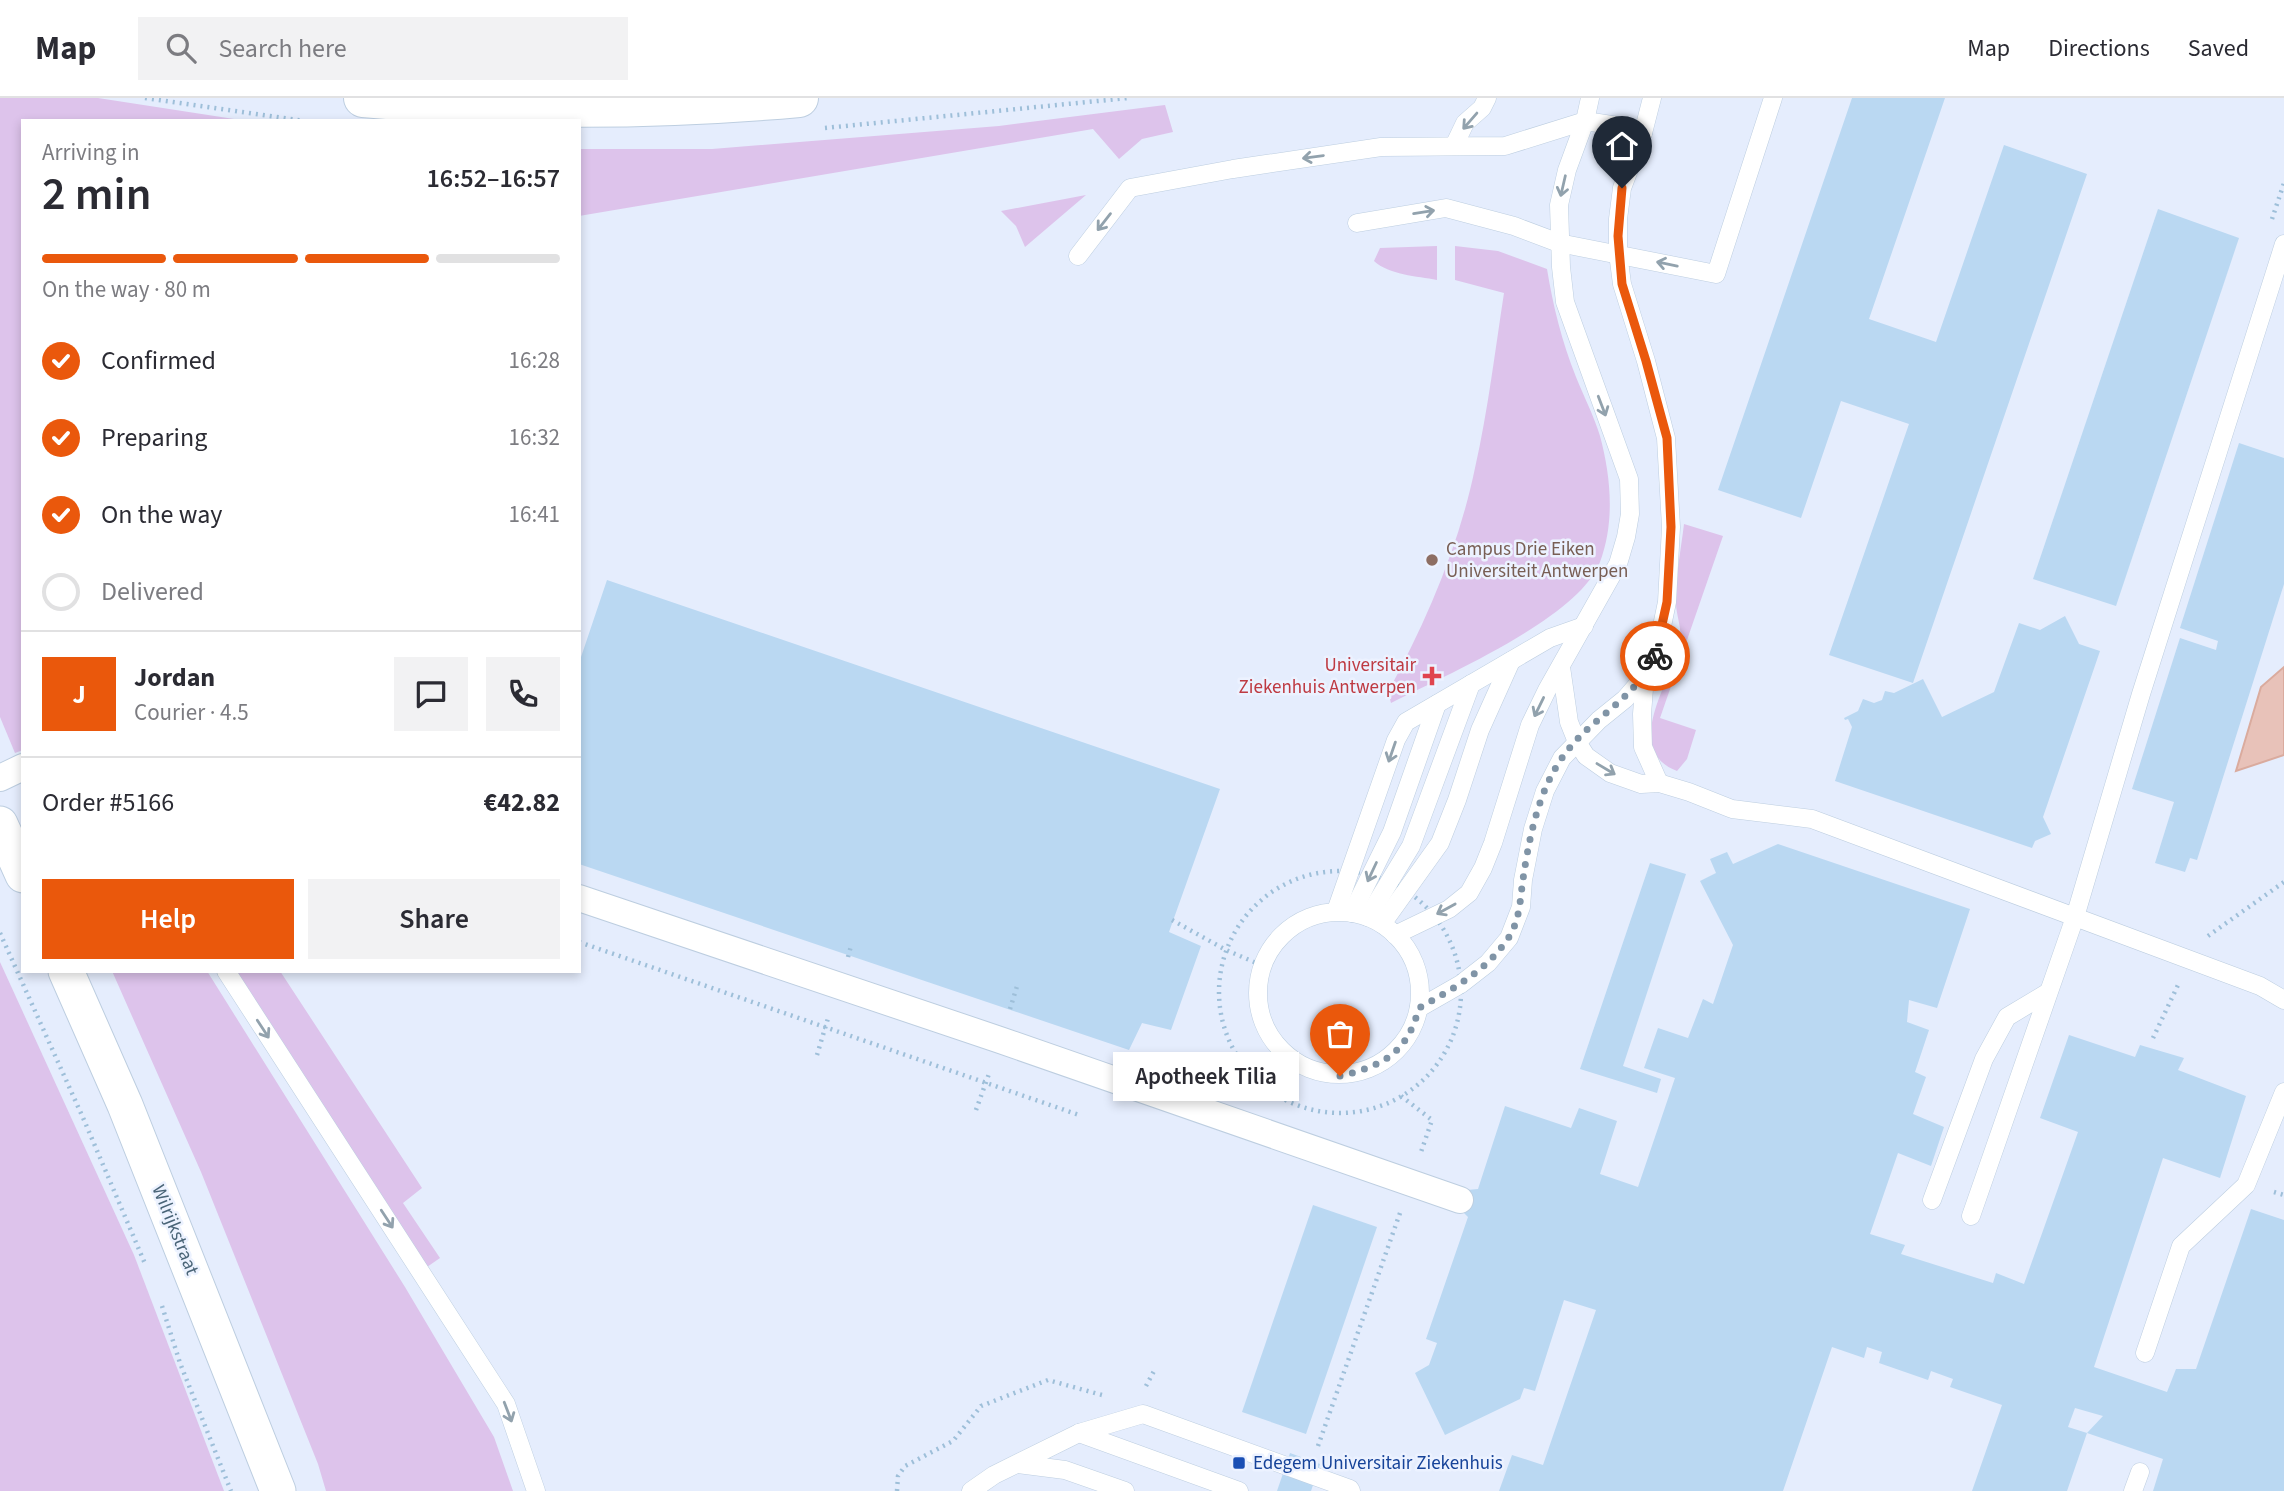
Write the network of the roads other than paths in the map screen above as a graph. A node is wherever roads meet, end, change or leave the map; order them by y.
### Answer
1 (363, 98) edge
2 (1488, 98) edge
3 (1590, 98) edge
4 (1652, 98) edge
5 (1773, 98) edge
6 (748, 100) edge
7 (809, 113) edge
8 (1585, 121) junction
9 (1643, 133) junction
10 (1454, 146) junction
11 (1357, 223) dead end
12 (1559, 243) junction
13 (2284, 244) edge
14 (1618, 253) junction
15 (1077, 256) dead end
16 (1584, 626) junction
17 (1511, 662) junction
18 (1561, 667) junction
19 (1645, 676) junction
20 (1471, 684) junction
21 (1437, 704) junction
22 (1577, 742) junction
23 (21, 768) edge
24 (0, 778) edge
25 (1659, 783) junction
26 (0, 824) edge
27 (21, 871) edge
28 (581, 899) edge
29 (2075, 918) junction
30 (1367, 920) junction
31 (67, 973) edge
32 (227, 973) edge
33 (2047, 993) junction
34 (2284, 1000) edge
35 (1419, 1008) junction
36 (2284, 1092) edge
37 (1460, 1200) dead end
38 (1932, 1200) dead end
39 (1971, 1216) dead end
40 (2146, 1353) dead end
41 (1079, 1433) junction
42 (1018, 1464) junction
43 (2140, 1472) dead end
44 (278, 1491) edge
45 (536, 1491) edge
46 (971, 1491) edge
47 (1125, 1491) edge
48 (1239, 1491) edge
49 (1351, 1491) edge
50 (2133, 1491) edge

1 - 6 street
2 -> 10 lane
3 - 8 lane
4 - 9 lane
5 -> 14 lane
6 - 7 street
8 - 9 lane
8 - 10 lane
8 -> 12 lane
9 - 14 lane
10 -> 15 lane
11 -> 12 lane
12 - 14 lane
12 -> 16 lane
13 - 29 lane
14 - 19 lane
16 - 17 lane
16 - 18 lane
17 - 20 lane
17 - 30 lane
18 - 22 lane
18 -> 30 lane
19 - 22 lane
19 - 25 lane
20 - 21 lane
20 - 30 lane
21 -> 30 lane
21 -> 30 lane
22 -> 25 lane
22 - 35 lane
23 - 24 street
25 - 29 lane
26 - 27 street
28 - 37 street
29 - 33 lane
29 - 34 lane
30 - 35 lane
30 - 35 lane
31 - 44 street, Wilrijkstraat
32 -> 45 lane
33 - 38 lane
33 - 39 lane
36 - 40 lane
41 - 42 lane
41 - 48 lane
41 - 49 lane
42 - 46 lane
42 - 47 lane
43 - 50 lane

